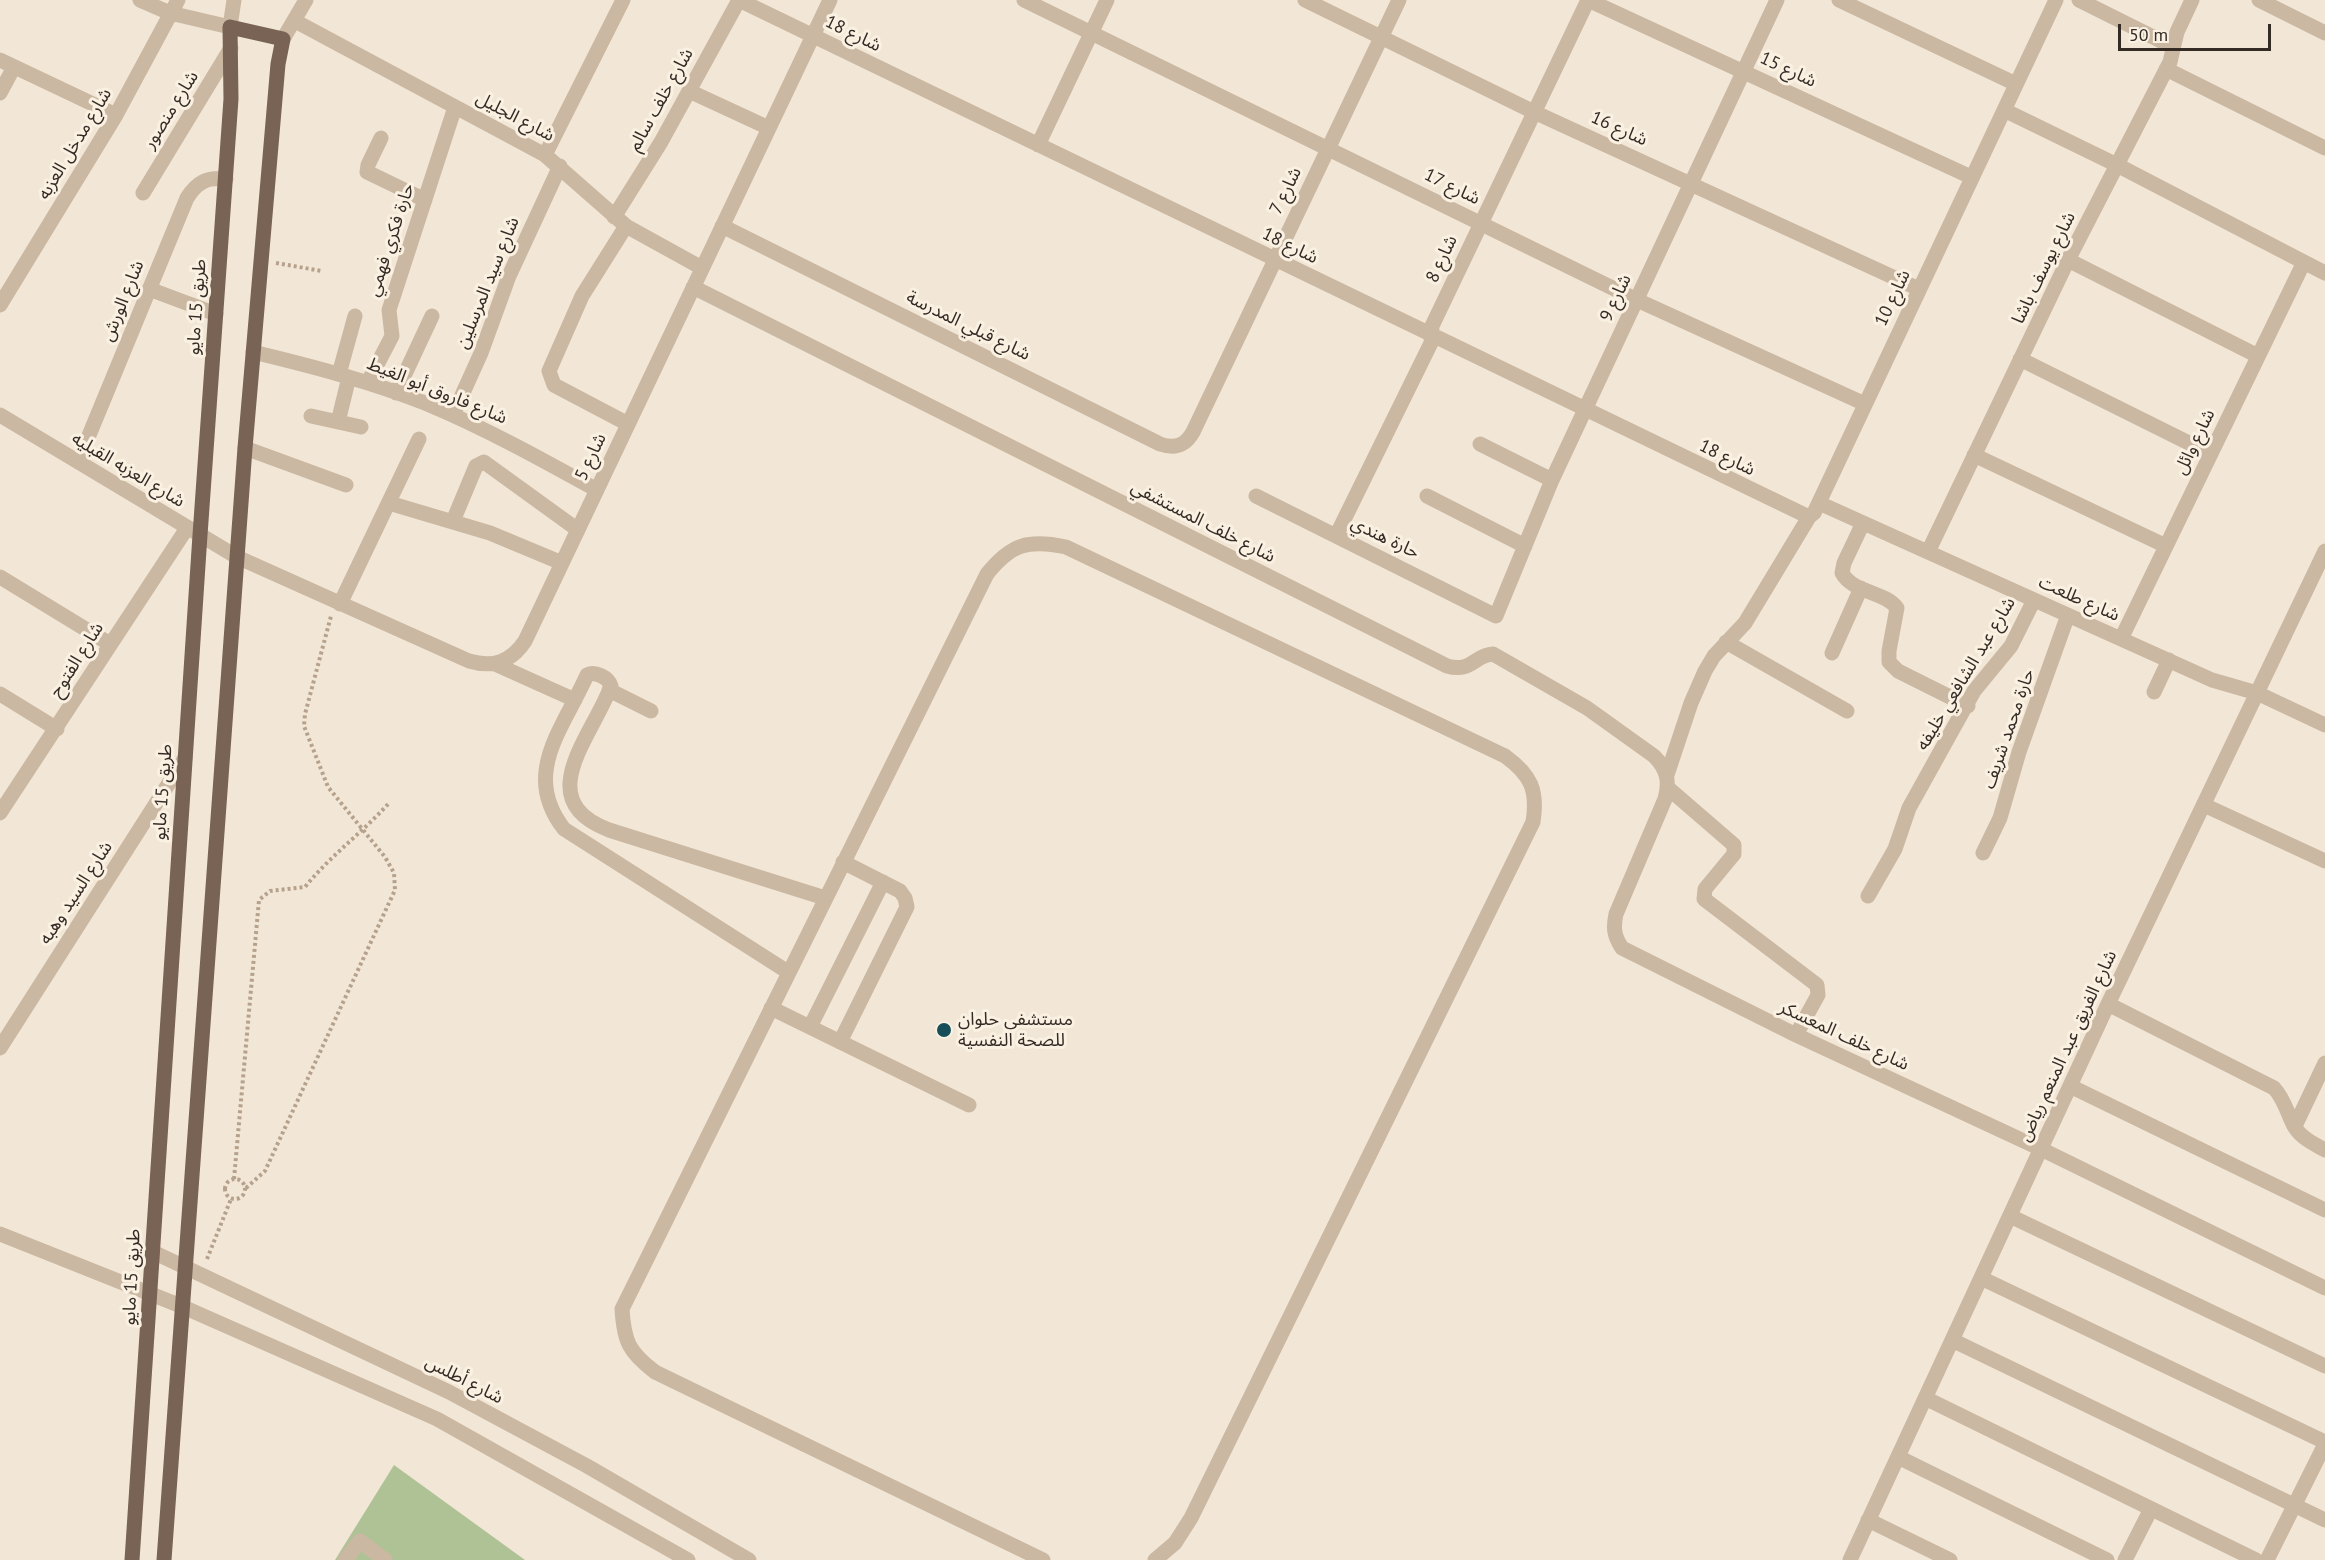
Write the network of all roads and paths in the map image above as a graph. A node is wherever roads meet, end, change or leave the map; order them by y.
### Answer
1 (140, 0) edge
2 (234, 0) edge
3 (306, 0) edge
4 (623, 0) edge
5 (739, 0) edge
6 (830, 0) edge
7 (1024, 0) edge
8 (1107, 0) edge
9 (1305, 0) edge
10 (1399, 0) edge
11 (1588, 0) edge
12 (1777, 0) edge
13 (1839, 0) edge
14 (2056, 0) edge
15 (2079, 0) edge
16 (2192, 0) edge
17 (2259, 0) edge
18 (174, 7) edge
19 (295, 21) junction
20 (230, 27) junction
21 (1092, 33) junction
22 (2325, 33) edge
23 (813, 36) junction
24 (1382, 37) junction
25 (284, 39) junction
26 (2174, 47) junction
27 (231, 48) junction
28 (0, 60) edge
29 (15, 67) junction
30 (2166, 69) junction
31 (1744, 70) junction
32 (2016, 84) junction
33 (689, 91) junction
34 (0, 93) edge
35 (455, 107) junction
36 (2004, 110) junction
37 (1534, 112) junction
38 (116, 115) junction
39 (769, 129) junction
40 (381, 138) dead end
41 (1038, 145) junction
42 (2325, 148) edge
43 (1328, 149) junction
44 (545, 155) junction
45 (2117, 165) junction
46 (560, 166) junction
47 (1971, 177) junction
48 (225, 179) junction
49 (1691, 183) junction
50 (143, 193) dead end
51 (425, 200) junction
52 (620, 221) junction
53 (1481, 223) junction
54 (722, 226) junction
55 (1275, 260) junction
56 (2068, 260) junction
57 (2304, 262) junction
58 (277, 263) dead end
59 (702, 268) junction
60 (322, 271) dead end
61 (2325, 273) edge
62 (693, 287) junction
63 (1919, 289) junction
64 (149, 290) junction
65 (1637, 300) junction
66 (0, 304) edge
67 (216, 314) junction
68 (355, 316) dead end
69 (432, 316) dead end
70 (1432, 336) junction
71 (253, 352) junction
72 (2258, 356) junction
73 (2020, 359) junction
74 (344, 375) junction
75 (368, 382) junction
76 (396, 393) junction
77 (1865, 404) junction
78 (1585, 411) junction
79 (453, 415) junction
80 (311, 416) dead end
81 (1, 418) edge
82 (338, 422) junction
83 (628, 424) junction
84 (362, 427) dead end
85 (1194, 432) joint
86 (419, 439) dead end
87 (1480, 444) dead end
88 (245, 448) junction
89 (2211, 454) junction
90 (1974, 455) junction
91 (78, 462) junction
92 (1552, 480) junction
93 (346, 485) dead end
94 (597, 490) junction
95 (1256, 496) dead end
96 (1427, 496) dead end
97 (389, 503) junction
98 (1819, 503) junction
99 (1809, 518) junction
100 (453, 521) junction
101 (1863, 523) junction
102 (578, 530) junction
103 (193, 531) junction
104 (1336, 536) junction
105 (1525, 546) junction
106 (2166, 546) junction
107 (2325, 551) edge
108 (1928, 552) junction
109 (237, 557) junction
110 (562, 563) junction
111 (0, 577) edge
112 (1861, 588) junction
113 (2034, 600) junction
114 (338, 603) junction
115 (2068, 615) junction
116 (1496, 616) joint
117 (2121, 639) junction
118 (1726, 642) junction
119 (110, 644) junction
120 (1832, 653) dead end
121 (2169, 660) junction
122 (495, 664) junction
123 (609, 690) junction
124 (2154, 692) dead end
125 (2257, 693) junction
126 (0, 694) edge
127 (575, 700) junction
128 (1968, 706) junction
129 (651, 711) dead end
130 (1847, 711) dead end
131 (2325, 725) edge
132 (57, 729) junction
133 (185, 758) junction
134 (1668, 782) junction
135 (5, 795) edge
136 (389, 803) dead end
137 (2204, 805) junction
138 (0, 813) edge
139 (365, 830) junction
140 (1983, 853) dead end
141 (2325, 861) edge
142 (843, 862) junction
143 (882, 882) junction
144 (1868, 896) dead end
145 (825, 898) junction
146 (788, 972) junction
147 (2108, 1004) junction
148 (771, 1008) junction
149 (810, 1027) junction
150 (1796, 1035) junction
151 (2, 1042) edge
152 (840, 1042) junction
153 (2325, 1063) edge
154 (2070, 1086) junction
155 (969, 1105) dead end
156 (2295, 1126) junction
157 (2041, 1149) junction
158 (2325, 1150) edge
159 (234, 1179) junction
160 (246, 1188) junction
161 (231, 1198) junction
162 (2325, 1210) edge
163 (2010, 1216) junction
164 (0, 1234) edge
165 (153, 1252) junction
166 (183, 1266) junction
167 (201, 1275) junction
168 (1981, 1278) junction
169 (2325, 1288) edge
170 (151, 1295) junction
171 (181, 1306) junction
172 (1952, 1340) junction
173 (2325, 1366) edge
174 (1925, 1398) junction
175 (2325, 1443) edge
176 (1898, 1456) junction
177 (2295, 1506) junction
178 (2151, 1509) junction
179 (1868, 1520) junction
180 (2325, 1520) edge
181 (132, 1560) edge
182 (164, 1560) edge
183 (345, 1560) edge
184 (385, 1560) edge
185 (688, 1560) edge
186 (749, 1560) edge
187 (1042, 1560) edge
188 (1155, 1560) edge
189 (1850, 1560) edge
190 (1950, 1560) edge
191 (2107, 1560) edge
192 (2125, 1560) edge
193 (2256, 1560) edge
194 (2267, 1560) edge

1 - 18 street
2 - 20 street
3 - 19 street
4 - 44 street
5 - 23 street, شارع 18
5 - 33 street, شارع خلف سالم
6 - 23 street, شارع 5
7 - 21 street, شارع 17
8 - 21 street
9 - 24 street, شارع 16
10 - 24 street, شارع 7
11 - 31 street, شارع 15
11 - 37 street, شارع 8
12 - 31 street, شارع 9
13 - 32 street
14 - 32 street, شارع 10
15 - 26 street
16 - 26 street, شارع يوسف باشا
17 - 22 street
18 - 20 street
18 - 38 street, شارع مدخل العزبه
19 - 25 street
19 - 35 street, شارع الجليل
20 - 25 main road
20 - 27 main road, طريق 15 مايو
21 - 41 street
21 - 43 street, شارع 17
23 - 39 street, شارع 5
23 - 41 street, شارع 18
24 - 37 street, شارع 16
24 - 43 street, شارع 7
25 - 71 main road
26 - 30 street, شارع يوسف باشا
27 - 48 main road, طريق 15 مايو
27 - 50 street, شارع منصور
28 - 29 street
29 - 34 street
29 - 38 street
30 - 42 street
30 - 45 street, شارع يوسف باشا
31 - 47 street, شارع 15
31 - 49 street, شارع 9
32 - 36 street, شارع 10
33 - 39 street
33 - 52 street, شارع خلف سالم
35 - 44 street, شارع الجليل
35 - 51 street, حارة فكري فهمي
36 - 45 street
36 - 47 street, شارع 10
37 - 49 street, شارع 16
37 - 53 street, شارع 8
38 - 66 street, شارع مدخل العزبه
39 - 54 street, شارع 5
40 - 51 street
41 - 55 street, شارع 18
43 - 53 street, شارع 17
43 - 55 street, شارع 7
44 - 46 street, شارع الجليل
45 - 56 street, شارع يوسف باشا
45 - 57 street
46 - 52 street, شارع الجليل
46 - 79 street, شارع سيد المرسلين
47 - 63 street, شارع 10
48 - 64 street, شارع الورش
48 - 67 main road, طريق 15 مايو
49 - 63 street, شارع 16
49 - 65 street, شارع 9
51 - 75 street, حارة فكري فهمي
52 - 59 street, شارع الجليل
52 - 83 street, شارع خلف سالم
53 - 65 street, شارع 17
53 - 70 street, شارع 8
54 - 59 street, شارع 5
54 - 85 street, شارع قبلي المدرسة
55 - 70 street, شارع 18
55 - 85 street, شارع 7
56 - 72 street
56 - 73 street, شارع يوسف باشا
57 - 61 street
57 - 72 street, شارع وائل
58 - 60 path
59 - 62 street, شارع 5
62 - 83 street, شارع 5
62 - 134 street, شارع خلف المستشفي
63 - 77 street, شارع 10
64 - 67 street
64 - 91 street, شارع الورش
65 - 77 street, شارع 17
65 - 78 street, شارع 9
67 - 103 main road, طريق 15 مايو
68 - 74 street
69 - 76 street
70 - 78 street, شارع 18
70 - 104 street, شارع 8
71 - 74 street, شارع فاروق أبو الغيط
71 - 88 main road
72 - 89 street, شارع وائل
73 - 89 street
73 - 90 street, شارع يوسف باشا
74 - 75 street, شارع فاروق أبو الغيط
74 - 82 street
75 - 76 street, شارع فاروق أبو الغيط
76 - 79 street, شارع فاروق أبو الغيط
77 - 98 street, شارع 10
78 - 92 street, شارع 9
78 - 99 street, شارع 18
79 - 94 street, شارع فاروق أبو الغيط
80 - 82 street
81 - 91 street, شارع العزبه القبليه
82 - 84 street
83 - 94 street, شارع 5
86 - 97 street
87 - 92 street
88 - 93 street
88 - 109 main road
89 - 106 street, شارع وائل
90 - 106 street
90 - 108 street, شارع يوسف باشا
91 - 103 street, شارع العزبه القبليه
92 - 105 street, شارع 9
94 - 102 street, شارع 5
95 - 104 street, حارة هندي
96 - 105 street
97 - 100 street
97 - 114 street
98 - 99 street
98 - 101 street, شارع طلعت
99 - 118 street
100 - 102 street
100 - 110 street
101 - 108 street, شارع طلعت
101 - 112 street
102 - 110 street, شارع 5
103 - 109 street, شارع العزبه القبليه
103 - 119 street, شارع الفتوح
103 - 133 main road, طريق 15 مايو
104 - 116 street, حارة هندي
105 - 116 street, شارع 9
106 - 117 street, شارع وائل
107 - 125 street, شارع الفريق عبد المنعم رياض
108 - 113 street, شارع طلعت
109 - 114 street
109 - 166 main road
110 - 122 street, شارع 5
111 - 119 street
112 - 120 street
112 - 128 street
113 - 115 street, شارع طلعت
113 - 128 street, شارع عبد الشافعي خليفه
114 - 122 street
114 - 139 path
115 - 117 street, شارع طلعت
115 - 140 street, حارة محمد شريف
117 - 121 street, شارع طلعت
118 - 130 street
118 - 134 street
119 - 132 street, شارع الفتوح
121 - 124 street
121 - 125 street, شارع طلعت
122 - 127 street
123 - 127 street
123 - 129 street
123 - 145 street
125 - 131 street, شارع طلعت
125 - 137 street, شارع الفريق عبد المنعم رياض
126 - 132 street
127 - 146 street
128 - 144 street, شارع عبد الشافعي خليفه
132 - 135 street, شارع الفتوح
133 - 151 street, شارع السيد وهبه
133 - 165 main road, طريق 15 مايو
134 - 150 street, شارع خلف المستشفي
134 - 150 street, شارع خلف المعسكر
135 - 138 street, شارع الفتوح
136 - 139 path
137 - 141 street
137 - 147 street, شارع الفريق عبد المنعم رياض
139 - 159 path
139 - 160 path
142 - 143 street
142 - 145 street
142 - 188 street
143 - 149 street
143 - 152 street
145 - 146 street
146 - 148 street
147 - 154 street, شارع الفريق عبد المنعم رياض
147 - 156 street
148 - 149 street
148 - 187 street
149 - 152 street
150 - 157 street, شارع خلف المعسكر
152 - 155 street
153 - 156 street
154 - 157 street, شارع الفريق عبد المنعم رياض
154 - 162 street
156 - 158 street
157 - 163 street, شارع الفريق عبد المنعم رياض
157 - 169 street, شارع خلف المعسكر
159 - 160 path
159 - 161 path
160 - 161 path
161 - 167 path
163 - 168 street, شارع الفريق عبد المنعم رياض
163 - 173 street
164 - 170 street
165 - 166 street, شارع أطلس
165 - 170 main road, طريق 15 مايو
166 - 167 street, شارع أطلس
166 - 171 main road
167 - 186 street, شارع أطلس
168 - 172 street, شارع الفريق عبد المنعم رياض
168 - 175 street
170 - 171 street
170 - 181 main road, طريق 15 مايو
171 - 182 main road
171 - 185 street
172 - 174 street, شارع الفريق عبد المنعم رياض
172 - 177 street
174 - 176 street, شارع الفريق عبد المنعم رياض
174 - 178 street
175 - 177 street
176 - 179 street, شارع الفريق عبد المنعم رياض
176 - 191 street
177 - 180 street
177 - 194 street
178 - 192 street
178 - 193 street
179 - 189 street, شارع الفريق عبد المنعم رياض
179 - 190 street
183 - 184 street

